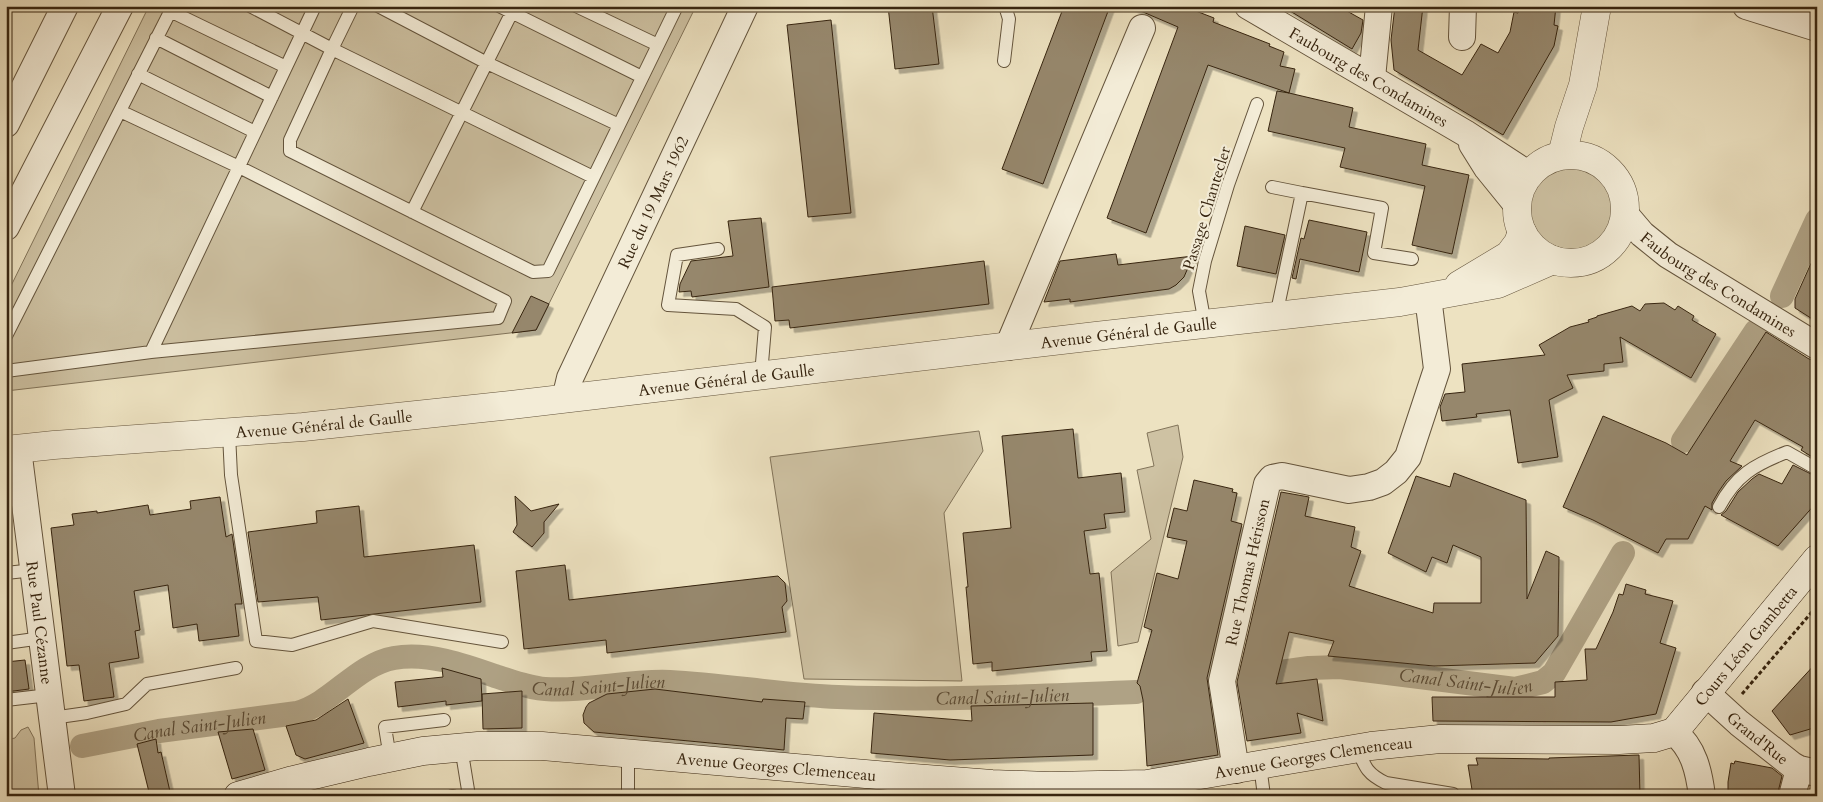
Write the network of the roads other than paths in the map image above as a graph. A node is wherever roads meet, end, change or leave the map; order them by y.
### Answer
1 (65, 6) edge
2 (120, 6) edge
3 (250, 6) edge
4 (315, 6) edge
5 (353, 6) edge
6 (378, 6) edge
7 (499, 6) edge
8 (576, 6) edge
9 (677, 6) edge
10 (746, 6) edge
11 (1005, 6) edge
12 (1248, 6) edge
13 (1379, 6) edge
14 (1463, 6) edge
15 (1597, 6) edge
16 (1746, 6) edge
17 (172, 9) edge
18 (513, 9) edge
19 (1142, 28) dead end
20 (1817, 28) edge
21 (303, 32) junction
22 (1462, 37) dead end
23 (156, 38) junction
24 (658, 45) junction
25 (332, 49) junction
26 (1004, 61) dead end
27 (487, 63) junction
28 (286, 67) junction
29 (138, 74) junction
30 (642, 77) junction
31 (1372, 78) junction
32 (1583, 85) junction
33 (272, 97) junction
34 (1257, 104) dead end
35 (120, 111) junction
36 (462, 112) junction
37 (6, 124) edge
38 (619, 125) junction
39 (255, 132) junction
40 (1465, 132) junction
41 (1562, 155) junction
42 (1591, 157) junction
43 (239, 167) junction
44 (1528, 174) junction
45 (593, 177) junction
46 (1272, 187) dead end
47 (1302, 193) junction
48 (1517, 205) junction
49 (412, 212) junction
50 (1625, 214) junction
51 (6, 227) edge
52 (1522, 232) junction
53 (718, 249) dead end
54 (1412, 259) dead end
55 (1553, 260) junction
56 (1436, 295) junction
57 (1276, 316) junction
58 (1205, 324) junction
59 (6, 336) edge
60 (1817, 346) edge
61 (1008, 347) junction
62 (151, 352) junction
63 (6, 371) edge
64 (761, 375) junction
65 (565, 399) junction
66 (229, 434) junction
67 (12, 449) edge
68 (1817, 469) edge
69 (1719, 507) dead end
70 (17, 519) edge
71 (1817, 559) edge
72 (34, 570) junction
73 (6, 573) edge
74 (42, 638) junction
75 (502, 642) dead end
76 (6, 643) edge
77 (236, 668) dead end
78 (1705, 692) junction
79 (6, 700) edge
80 (50, 706) junction
81 (444, 720) dead end
82 (1674, 732) junction
83 (461, 747) junction
84 (1358, 748) junction
85 (628, 754) junction
86 (390, 758) junction
87 (1248, 767) junction
88 (1808, 771) edge
89 (900, 786) edge
90 (281, 790) edge
91 (1100, 791) edge
92 (62, 796) edge
93 (238, 796) edge
94 (469, 796) edge
95 (628, 796) edge
96 (1264, 796) edge
97 (1453, 796) edge
98 (1702, 796) edge
99 (1792, 796) edge

1 - 37 street
2 - 51 street
3 - 21 lane
4 - 21 lane
5 - 25 lane
6 - 27 lane
7 - 18 lane
8 - 24 lane
9 - 24 lane
10 - 65 street, Rue du 19 Mars 1962
11 - 26 lane
12 - 31 street, Faubourg des Condamines
13 - 31 street
14 - 22 street
15 - 32 street
16 - 20 street
17 - 23 lane
17 - 28 lane
18 - 27 lane
18 - 30 lane
19 - 61 street
21 - 25 lane
21 - 28 lane
23 - 29 lane
23 - 33 lane
24 - 30 lane
25 - 36 lane
25 - 49 lane
27 - 36 lane
27 - 38 lane
28 - 33 lane
29 - 35 lane
29 - 39 lane
30 - 38 lane
31 - 40 street, Faubourg des Condamines
32 - 41 street
32 - 42 street
33 - 39 lane
34 - 58 lane, Passage Chantecler
35 - 43 lane
35 - 59 lane
36 - 45 lane
36 - 49 lane
38 - 45 lane
39 - 43 lane
40 - 44 street, Faubourg des Condamines
40 - 48 street, Faubourg des Condamines
41 - 42 street
41 - 44 street
42 - 50 street
43 - 62 lane
43 - 62 lane
44 - 48 street
45 - 49 lane
46 - 47 lane
47 - 54 lane
47 - 57 lane
48 - 52 street
50 - 55 street
50 - 60 street, Faubourg des Condamines
52 - 55 street
52 - 56 street, Avenue Général de Gaulle
53 - 64 lane
55 - 56 street, Avenue Général de Gaulle
56 - 57 street, Avenue Général de Gaulle
56 - 87 street, Rue Thomas Hérisson
57 - 58 street, Avenue Général de Gaulle
58 - 61 street, Avenue Général de Gaulle
61 - 64 street, Avenue Général de Gaulle
62 - 63 lane
64 - 65 street, Avenue Général de Gaulle
65 - 66 street, Avenue Général de Gaulle
66 - 67 street, Avenue Général de Gaulle
66 - 75 lane
67 - 70 street, Rue Paul Cézanne
68 - 69 lane
70 - 72 street, Rue Paul Cézanne
71 - 78 street, Cours Léon Gambetta
72 - 73 lane
72 - 74 street, Rue Paul Cézanne
74 - 76 lane
74 - 80 street, Rue Paul Cézanne
77 - 80 lane
78 - 82 street, Cours Léon Gambetta
78 - 88 street, Grand'Rue
79 - 80 lane
80 - 92 street, Rue Paul Cézanne
81 - 86 lane
82 - 84 street, Avenue Georges Clemenceau
82 - 98 street
83 - 85 street, Avenue Georges Clemenceau
83 - 86 street, Avenue Georges Clemenceau
83 - 94 lane
84 - 87 street, Avenue Georges Clemenceau
84 - 97 lane
85 - 89 street, Avenue Georges Clemenceau
85 - 95 lane
86 - 90 street, Avenue Georges Clemenceau
87 - 91 street, Avenue Georges Clemenceau
87 - 96 lane
88 - 99 street
89 - 91 street, Avenue Georges Clemenceau
90 - 93 street, Avenue Georges Clemenceau

